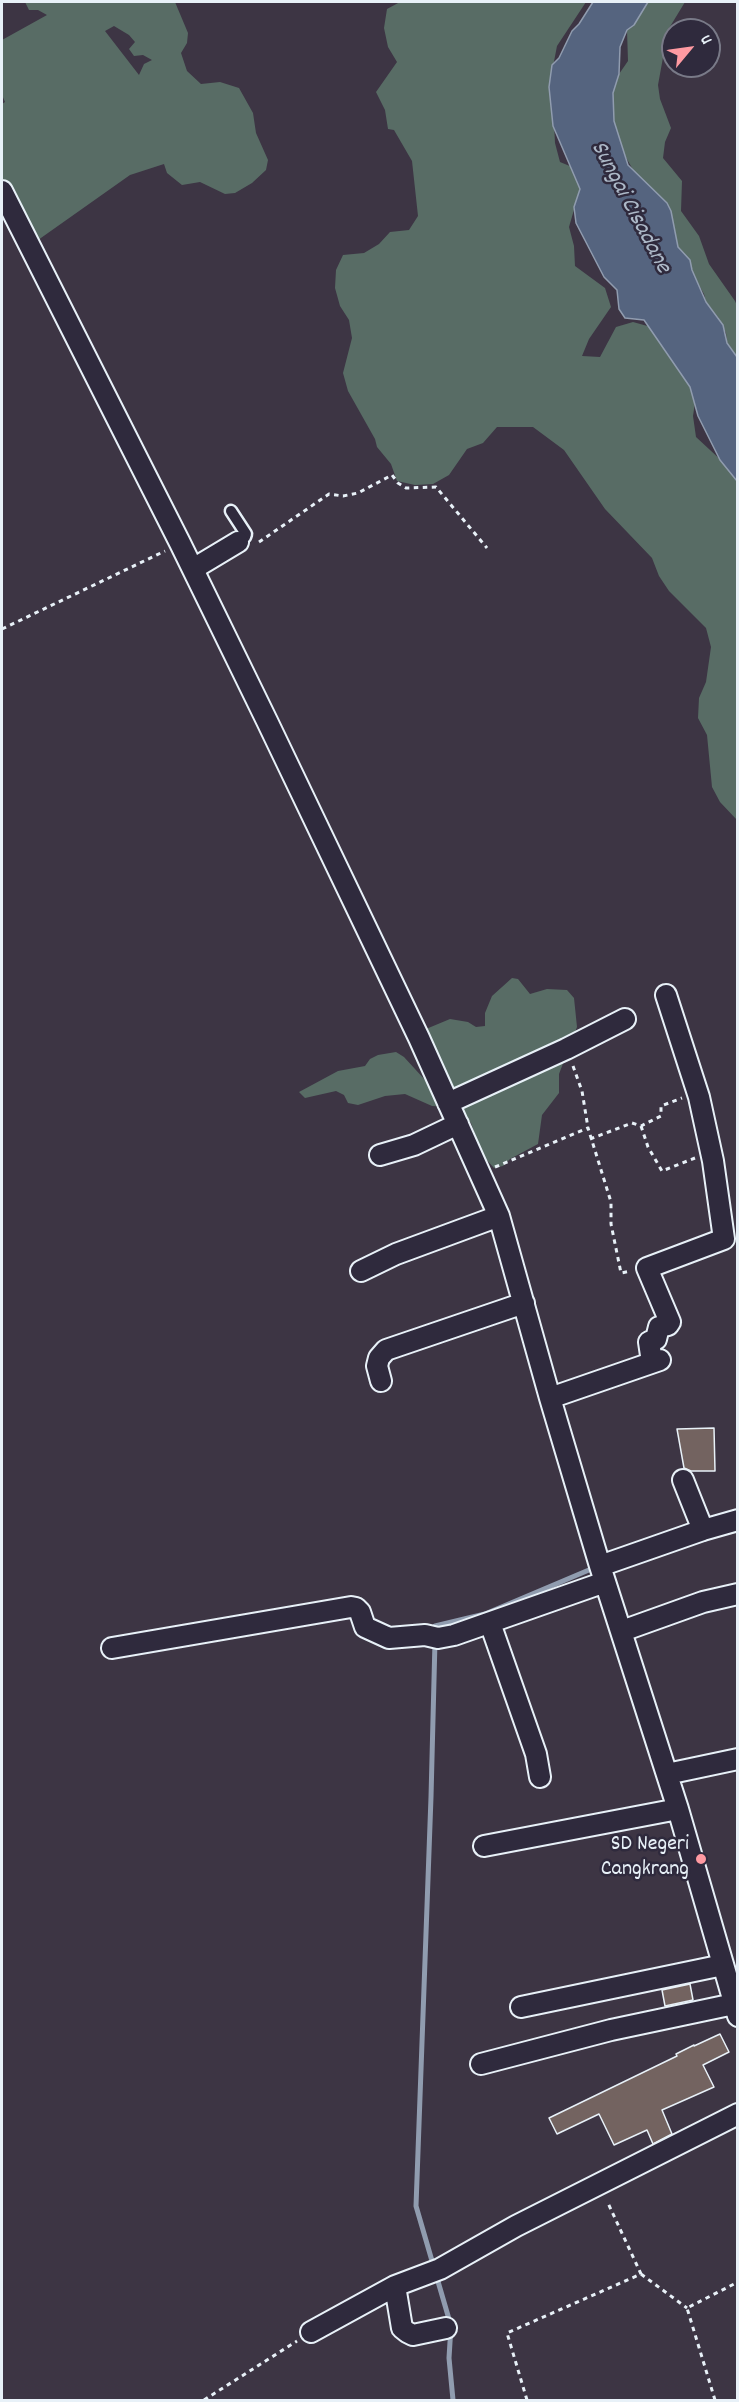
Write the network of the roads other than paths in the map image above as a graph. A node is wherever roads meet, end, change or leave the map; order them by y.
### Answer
1 (2, 191) edge
2 (231, 511) dead end
3 (246, 544) joint
4 (200, 565) junction
5 (666, 994) dead end
6 (625, 1019) dead end
7 (448, 1102) junction
8 (458, 1124) junction
9 (380, 1155) dead end
10 (499, 1216) junction
11 (361, 1271) dead end
12 (524, 1303) junction
13 (381, 1381) dead end
14 (550, 1398) junction
15 (683, 1479) dead end
16 (738, 1520) edge
17 (703, 1530) junction
18 (603, 1574) junction
19 (738, 1593) edge
20 (490, 1623) junction
21 (622, 1631) junction
22 (112, 1648) dead end
23 (738, 1758) edge
24 (667, 1774) junction
25 (540, 1777) dead end
26 (678, 1809) junction
27 (484, 1846) dead end
28 (723, 1965) junction
29 (520, 2007) dead end
30 (736, 2010) edge
31 (482, 2064) dead end
32 (738, 2114) edge
33 (395, 2286) junction
34 (446, 2328) dead end
35 (312, 2332) road end

1 - 4 street
2 - 3 lane
3 - 4 street
4 - 7 street
5 - 14 street
6 - 7 street
7 - 8 street
8 - 9 street
8 - 10 street
10 - 11 street
10 - 12 street
12 - 13 street
12 - 14 street
14 - 18 street
15 - 17 street
16 - 17 street
17 - 18 street
18 - 20 street
18 - 21 street
19 - 21 street
20 - 22 street
20 - 25 street
21 - 24 street
23 - 24 street
24 - 26 street
26 - 27 street
26 - 28 street
28 - 29 street
28 - 30 street
30 - 31 street
32 - 33 street
33 - 34 street
33 - 35 street

